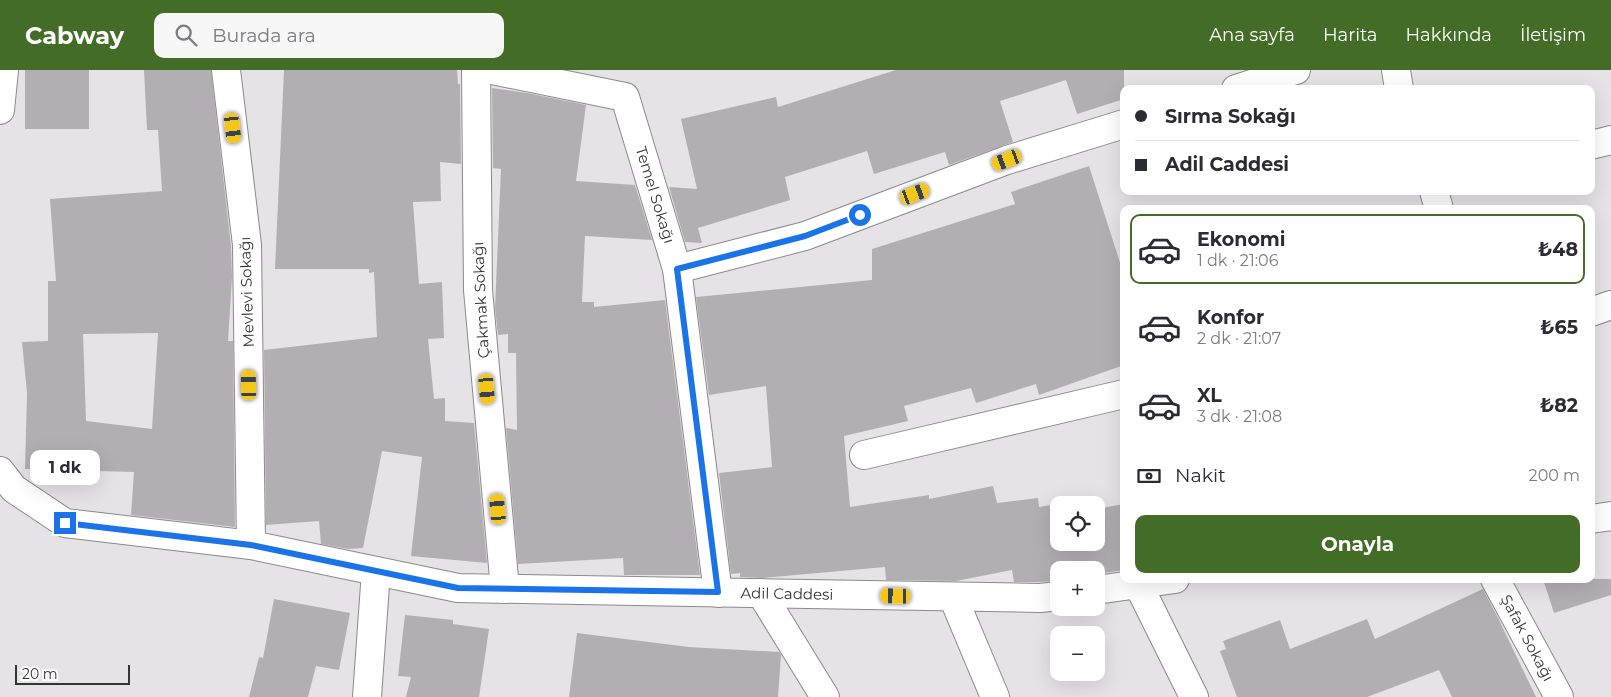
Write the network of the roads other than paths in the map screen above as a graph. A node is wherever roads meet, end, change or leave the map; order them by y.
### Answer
1 (4, 70) edge
2 (226, 70) edge
3 (476, 70) edge
4 (492, 70) edge
5 (1296, 70) edge
6 (1396, 70) edge
7 (566, 77) edge
8 (1249, 85) edge
9 (1398, 85) edge
10 (0, 110) edge
11 (1120, 125) edge
12 (1611, 140) edge
13 (1595, 144) edge
14 (677, 269) junction
15 (1611, 305) edge
16 (1595, 311) edge
17 (1120, 395) edge
18 (864, 455) dead end
19 (0, 471) edge
20 (1611, 516) edge
21 (1595, 518) edge
22 (251, 545) junction
23 (376, 571) junction
24 (1145, 583) edge
25 (1497, 583) edge
26 (1138, 584) junction
27 (505, 588) junction
28 (1105, 589) edge
29 (718, 592) junction
30 (761, 593) junction
31 (953, 596) junction
32 (1050, 597) edge
33 (367, 697) edge
34 (825, 697) edge
35 (995, 697) edge
36 (1194, 697) edge
37 (1559, 697) edge

1 - 10 street
2 - 22 street, Mevlevi Sokağı
3 - 27 street, Çakmak Sokağı
4 - 7 street
5 - 8 street
6 - 9 street
7 - 14 street, Temel Sokağı
11 - 14 street
12 - 13 street
14 - 29 street, Temel Sokağı
15 - 16 street
17 - 18 street
19 - 22 street, Adil Caddesi
20 - 21 street
22 - 23 street, Adil Caddesi
23 - 27 street, Adil Caddesi
23 - 33 street
24 - 26 street
25 - 37 street, Şafak Sokağı
26 - 28 street
26 - 36 street
27 - 29 street, Adil Caddesi
29 - 30 street, Adil Caddesi
30 - 31 street, Adil Caddesi
30 - 34 street
31 - 32 street, Adil Caddesi
31 - 35 street

